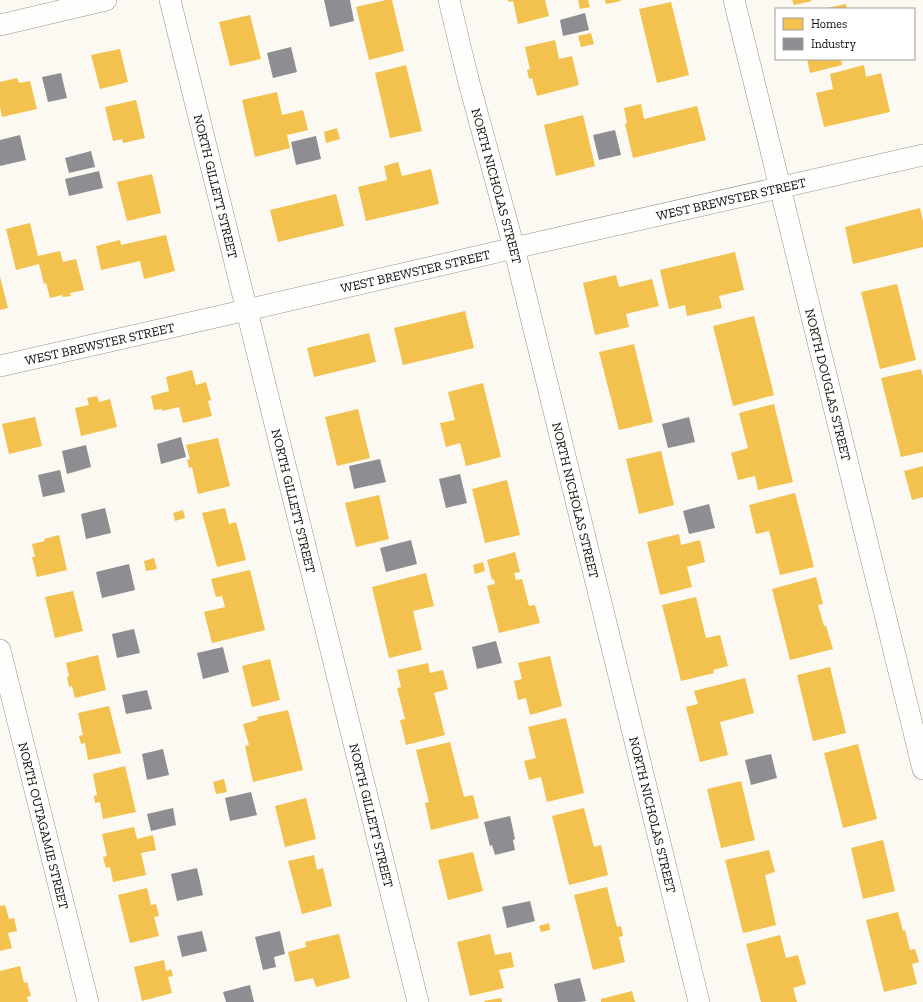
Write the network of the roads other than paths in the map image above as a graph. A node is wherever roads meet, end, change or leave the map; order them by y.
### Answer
1 (106, 0) edge
2 (170, 0) edge
3 (449, 0) edge
4 (734, 0) edge
5 (0, 25) edge
6 (923, 155) edge
7 (780, 188) junction
8 (514, 248) junction
9 (247, 310) junction
10 (0, 366) edge
11 (0, 650) edge
12 (923, 769) edge
13 (88, 1002) edge
14 (418, 1002) edge
15 (699, 1002) edge

1 - 5 street
2 - 9 street, NORTH GILLETT STREET
3 - 8 street, NORTH NICHOLAS STREET
4 - 7 street, NORTH DOUGLAS STREET
6 - 7 street, WEST BREWSTER STREET
7 - 8 street, WEST BREWSTER STREET
7 - 12 street, NORTH DOUGLAS STREET
8 - 9 street, WEST BREWSTER STREET
8 - 15 street, NORTH NICHOLAS STREET
9 - 10 street, WEST BREWSTER STREET
9 - 14 street, NORTH GILLETT STREET
11 - 13 street, NORTH OUTAGAMIE STREET

